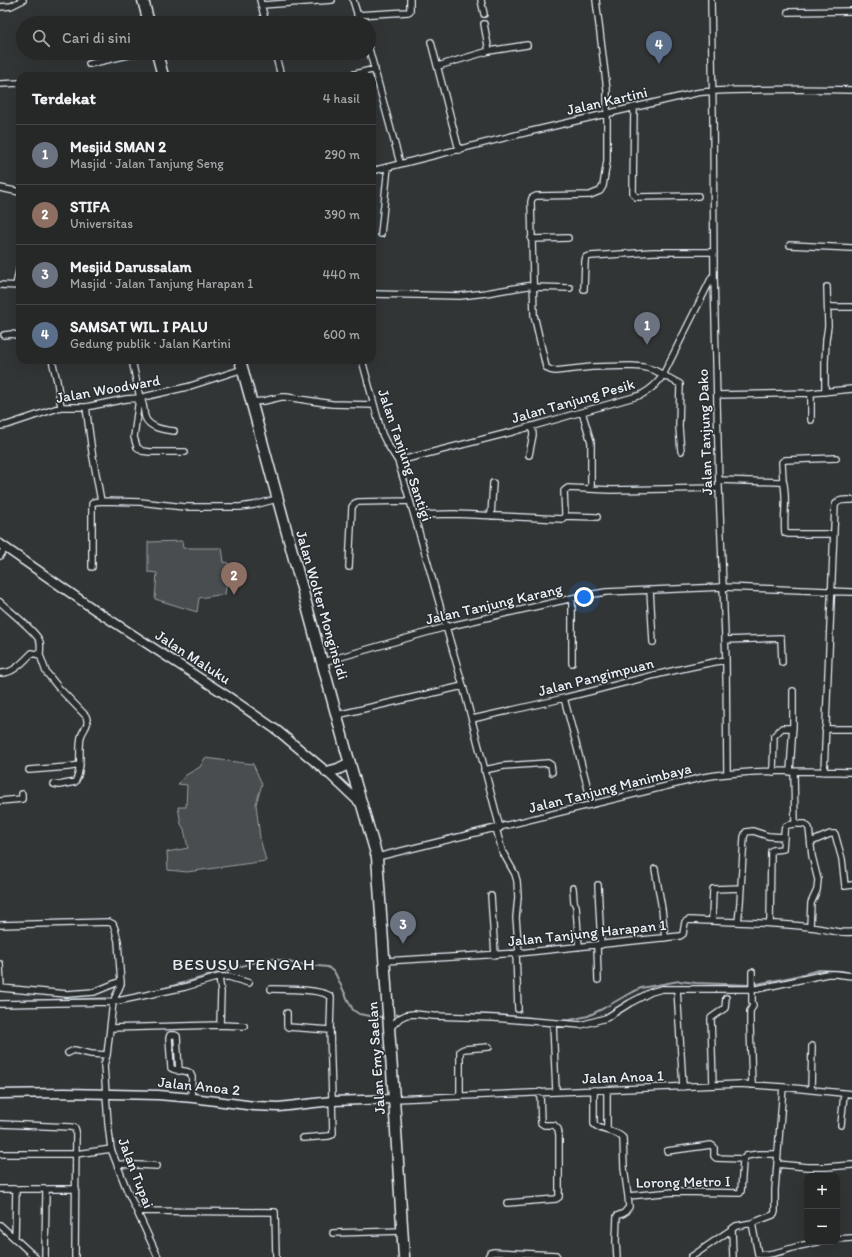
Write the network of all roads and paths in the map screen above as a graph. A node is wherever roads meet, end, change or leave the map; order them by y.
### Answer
1 (23, 0) edge
2 (143, 0) edge
3 (332, 0) edge
4 (353, 0) edge
5 (410, 0) edge
6 (481, 0) edge
7 (596, 0) edge
8 (711, 0) edge
9 (261, 3) edge
10 (0, 7) edge
11 (852, 11) edge
12 (788, 12) dead end
13 (484, 14) dead end
14 (358, 15) joint
15 (147, 16) edge
16 (264, 16) edge
17 (484, 24) dead end
18 (431, 42) dead end
19 (527, 45) dead end
20 (489, 51) junction
21 (112, 60) edge
22 (159, 60) edge
23 (277, 60) edge
24 (372, 60) edge
25 (89, 64) dead end
26 (438, 66) junction
27 (375, 69) junction
28 (162, 72) edge
29 (280, 72) edge
30 (363, 72) edge
31 (376, 72) edge
32 (376, 73) edge
33 (16, 83) edge
34 (0, 84) edge
35 (852, 90) edge
36 (712, 91) junction
37 (634, 108) junction
38 (607, 114) junction
39 (459, 150) junction
40 (400, 163) junction
41 (388, 167) junction
42 (376, 170) edge
43 (0, 188) edge
44 (16, 191) edge
45 (698, 196) dead end
46 (381, 234) dead end
47 (568, 238) dead end
48 (531, 239) junction
49 (790, 245) dead end
50 (852, 248) edge
51 (714, 252) junction
52 (714, 275) junction
53 (0, 285) edge
54 (16, 286) edge
55 (533, 286) junction
56 (827, 287) dead end
57 (570, 288) dead end
58 (584, 289) dead end
59 (376, 294) edge
60 (829, 307) junction
61 (852, 307) edge
62 (4, 335) dead end
63 (16, 335) edge
64 (53, 364) edge
65 (133, 364) edge
66 (363, 364) edge
67 (241, 365) edge
68 (663, 375) junction
69 (852, 389) edge
70 (825, 392) junction
71 (811, 393) junction
72 (717, 395) junction
73 (140, 398) junction
74 (251, 402) junction
75 (374, 405) junction
76 (61, 407) junction
77 (86, 407) junction
78 (582, 412) junction
79 (811, 420) dead end
80 (0, 426) edge
81 (532, 426) junction
82 (174, 431) dead end
83 (681, 451) dead end
84 (185, 452) dead end
85 (529, 455) dead end
86 (836, 458) dead end
87 (398, 461) junction
88 (719, 480) junction
89 (783, 480) junction
90 (493, 483) dead end
91 (719, 488) junction
92 (591, 489) junction
93 (277, 499) junction
94 (852, 500) edge
95 (101, 501) junction
96 (410, 501) junction
97 (414, 515) junction
98 (491, 516) junction
99 (565, 516) junction
100 (597, 517) dead end
101 (833, 534) junction
102 (3, 546) edge
103 (0, 556) edge
104 (349, 567) dead end
105 (92, 568) dead end
106 (722, 587) junction
107 (650, 590) junction
108 (832, 592) junction
109 (852, 592) edge
110 (572, 598) junction
111 (0, 602) edge
112 (446, 627) junction
113 (725, 640) junction
114 (40, 642) junction
115 (653, 642) dead end
116 (32, 654) junction
117 (40, 655) junction
118 (726, 660) junction
119 (323, 662) junction
120 (782, 662) dead end
121 (572, 663) dead end
122 (0, 673) edge
123 (463, 686) junction
124 (793, 691) dead end
125 (564, 698) junction
126 (337, 715) junction
127 (472, 719) junction
128 (793, 728) junction
129 (826, 728) junction
130 (852, 728) edge
131 (350, 763) junction
132 (80, 765) junction
133 (29, 770) dead end
134 (484, 770) junction
135 (327, 772) junction
136 (552, 772) dead end
137 (773, 772) junction
138 (792, 772) junction
139 (824, 772) junction
140 (852, 772) edge
141 (727, 773) junction
142 (54, 784) dead end
143 (22, 794) dead end
144 (0, 801) edge
145 (592, 804) junction
146 (362, 805) junction
147 (795, 824) junction
148 (498, 828) junction
149 (784, 837) junction
150 (810, 842) junction
151 (377, 857) junction
152 (655, 869) dead end
153 (598, 885) dead end
154 (852, 885) edge
155 (573, 888) dead end
156 (741, 888) junction
157 (491, 896) dead end
158 (712, 921) junction
159 (738, 922) junction
160 (770, 924) junction
161 (0, 925) edge
162 (810, 927) junction
163 (852, 932) edge
164 (665, 938) junction
165 (599, 945) junction
166 (579, 947) junction
167 (518, 953) junction
168 (494, 955) junction
169 (385, 962) junction
170 (0, 964) edge
171 (753, 975) dead end
172 (852, 976) edge
173 (219, 977) junction
174 (598, 980) dead end
175 (121, 982) junction
176 (249, 983) dead end
177 (0, 988) edge
178 (753, 988) junction
179 (270, 989) dead end
180 (677, 989) junction
181 (726, 998) dead end
182 (113, 1002) junction
183 (0, 1004) edge
184 (518, 1009) dead end
185 (287, 1013) dead end
186 (553, 1024) junction
187 (220, 1025) junction
188 (244, 1026) dead end
189 (110, 1028) junction
190 (388, 1028) junction
191 (330, 1030) junction
192 (812, 1046) dead end
193 (489, 1047) dead end
194 (68, 1054) dead end
195 (107, 1055) junction
196 (179, 1071) junction
197 (713, 1085) junction
198 (752, 1085) junction
199 (684, 1087) junction
200 (783, 1087) junction
201 (594, 1090) junction
202 (607, 1090) junction
203 (811, 1090) junction
204 (556, 1091) junction
205 (540, 1092) junction
206 (0, 1094) edge
207 (105, 1094) junction
208 (844, 1094) junction
209 (852, 1094) edge
210 (460, 1095) junction
211 (191, 1098) junction
212 (394, 1099) junction
213 (332, 1101) junction
214 (0, 1124) edge
215 (841, 1125) dead end
216 (607, 1129) junction
217 (303, 1138) dead end
218 (111, 1149) junction
219 (667, 1151) dead end
220 (0, 1154) edge
221 (76, 1154) junction
222 (778, 1154) junction
223 (744, 1159) junction
224 (117, 1164) junction
225 (777, 1164) junction
226 (852, 1165) edge
227 (157, 1166) dead end
228 (0, 1189) edge
229 (16, 1189) junction
230 (46, 1189) junction
231 (76, 1189) junction
232 (628, 1196) junction
233 (507, 1203) dead end
234 (138, 1211) junction
235 (752, 1223) junction
236 (0, 1225) edge
237 (732, 1229) junction
238 (403, 1231) junction
239 (333, 1233) dead end
240 (14, 1238) junction
241 (852, 1238) edge
242 (840, 1239) edge
243 (804, 1245) edge
244 (779, 1255) edge
245 (35, 1257) edge
246 (45, 1257) edge
247 (75, 1257) edge
248 (158, 1257) edge
249 (276, 1257) edge
250 (404, 1257) edge
251 (488, 1257) edge
252 (557, 1257) edge
253 (617, 1257) edge
254 (691, 1257) edge
255 (733, 1257) edge

1 - 10 street
2 - 15 highway
3 - 9 street
4 - 14 street
5 - 14 street
6 - 13 street
7 - 38 street
8 - 36 street, Jalan Tanjung Dako
9 - 16 street
11 - 12 street
17 - 20 street
18 - 26 street
19 - 20 street
20 - 26 street
21 - 25 street
22 - 28 highway
23 - 29 street
24 - 27 street
26 - 39 street
27 - 30 street
27 - 31 street
32 - 40 street
33 - 34 street
35 - 36 street, Jalan Kartini
36 - 37 street, Jalan Kartini
36 - 51 street, Jalan Tanjung Dako
37 - 38 street, Jalan Kartini
37 - 45 street
38 - 39 street, Jalan Kartini
38 - 48 street
39 - 40 street, Jalan Kartini
40 - 41 street, Jalan Kartini
41 - 42 street, Jalan Kartini
41 - 46 street
43 - 44 street
47 - 48 street
48 - 55 street
49 - 50 street
51 - 52 street, Jalan Tanjung Dako
51 - 58 street
52 - 68 street, Jalan Tanjung Pesik
52 - 72 street, Jalan Tanjung Dako
53 - 54 street
55 - 57 street
55 - 59 street
55 - 68 street
56 - 60 street
60 - 61 street
60 - 70 street
62 - 63 street
64 - 76 street
65 - 73 street
66 - 75 street, Jalan Tanjung Santigi
67 - 73 street, Jalan Woodward
67 - 74 highway, Jalan Wolter Monginsidi
68 - 78 street, Jalan Tanjung Pesik
68 - 83 street
69 - 70 street
70 - 71 street
71 - 72 street
71 - 79 street
72 - 88 street, Jalan Tanjung Dako
73 - 77 street, Jalan Woodward
73 - 82 street
73 - 84 street
74 - 75 street
74 - 93 highway, Jalan Wolter Monginsidi
75 - 87 street, Jalan Tanjung Santigi
76 - 77 street, Jalan Woodward
76 - 80 street, Jalan Woodward
77 - 95 street
78 - 81 street, Jalan Tanjung Pesik
78 - 92 street
81 - 85 street
81 - 87 street, Jalan Tanjung Pesik
86 - 89 street
87 - 96 street, Jalan Tanjung Santigi
88 - 89 street
88 - 91 street, Jalan Tanjung Dako
89 - 101 street
90 - 98 street
91 - 92 street
91 - 106 street, Jalan Tanjung Dako
92 - 99 street
93 - 95 street
93 - 119 highway, Jalan Wolter Monginsidi
94 - 101 street
95 - 105 street
96 - 97 street, Jalan Tanjung Santigi
96 - 104 street
97 - 98 street
97 - 112 street, Jalan Tanjung Santigi
98 - 99 street
99 - 100 street
101 - 108 street
102 - 103 street
102 - 135 main road, Jalan Maluku
106 - 107 street, Jalan Tanjung Karang
106 - 108 street, Jalan Tanjung Karang
106 - 113 street, Jalan Tanjung Dako
107 - 110 street, Jalan Tanjung Karang
107 - 115 street
108 - 109 street, Jalan Tanjung Karang
108 - 129 street
110 - 112 street, Jalan Tanjung Karang
110 - 121 street
111 - 114 street
112 - 119 street, Jalan Tanjung Karang
112 - 123 street
113 - 118 street, Jalan Tanjung Dako
113 - 120 street
114 - 116 street
114 - 117 street
116 - 117 street
116 - 122 street
117 - 132 street
118 - 125 street, Jalan Pangimpuan
118 - 141 street, Jalan Tanjung Dako
119 - 126 highway, Jalan Wolter Monginsidi
123 - 126 street
123 - 127 street
124 - 128 street
125 - 127 street, Jalan Pangimpuan
125 - 145 street
126 - 131 highway, Jalan Wolter Monginsidi
127 - 134 street
128 - 137 street
128 - 138 street
129 - 130 street
129 - 139 street
131 - 135 highway
131 - 146 highway, Jalan Wolter Monginsidi
132 - 133 street
132 - 142 street
134 - 136 street
134 - 148 street
135 - 146 main road, Jalan Maluku
137 - 138 street, Jalan Tanjung Manimbaya
137 - 141 street, Jalan Tanjung Manimbaya
138 - 139 street, Jalan Tanjung Manimbaya
138 - 147 street
139 - 140 street, Jalan Tanjung Manimbaya
141 - 145 street, Jalan Tanjung Manimbaya
143 - 144 street
145 - 148 street, Jalan Tanjung Manimbaya
146 - 151 highway, Jalan Wolter Monginsidi
147 - 149 street
147 - 150 street
148 - 151 street, Jalan Tanjung Manimbaya
148 - 167 street
149 - 156 street
149 - 160 street
150 - 154 street
150 - 162 street
151 - 169 highway, Jalan Emy Saelan
152 - 164 street
153 - 165 street
155 - 166 street
156 - 158 street
156 - 159 street
157 - 168 street
158 - 159 street, Jalan Tanjung Harapan 1
158 - 164 street, Jalan Tanjung Harapan 1
159 - 160 street, Jalan Tanjung Harapan 1
160 - 162 street, Jalan Tanjung Harapan 1
161 - 175 street
162 - 163 street, Jalan Tanjung Harapan 1
164 - 165 street, Jalan Tanjung Harapan 1
165 - 166 street, Jalan Tanjung Harapan 1
165 - 174 street
166 - 167 street, Jalan Tanjung Harapan 1
167 - 168 street, Jalan Tanjung Harapan 1
167 - 184 street
168 - 169 street, Jalan Tanjung Harapan 1
169 - 190 highway, Jalan Emy Saelan
170 - 177 street
171 - 178 street
172 - 178 street
173 - 176 street
173 - 182 street
173 - 187 street
175 - 177 street
175 - 182 street, Jalan Tupai
178 - 180 street
178 - 198 street
179 - 191 street
180 - 186 street
180 - 199 street
181 - 197 street
182 - 183 street
182 - 189 street, Jalan Tupai
185 - 191 street
186 - 190 street
186 - 204 street
187 - 188 street
187 - 189 street
189 - 195 street, Jalan Tupai
190 - 212 highway, Jalan Emy Saelan
191 - 213 street
192 - 203 street
193 - 210 street
194 - 195 street
195 - 207 street, Jalan Tupai
196 - 196 street
196 - 211 street
197 - 198 street, Jalan Anoa 1
197 - 199 street, Jalan Anoa 1
198 - 200 street, Jalan Anoa 1
199 - 202 street, Jalan Anoa 1
200 - 203 street, Jalan Anoa 1
200 - 222 street
201 - 202 street, Jalan Anoa 1
201 - 204 street, Jalan Anoa 1
201 - 216 street
202 - 216 street
203 - 208 street, Jalan Anoa 1
204 - 205 street, Jalan Anoa 1
205 - 210 street, Jalan Anoa 1
205 - 233 street
206 - 207 main road, Jalan Anoa 2
207 - 211 main road, Jalan Anoa 2
207 - 218 street, Jalan Tupai
208 - 209 street, Jalan Anoa 1
208 - 215 street
210 - 212 street, Jalan Anoa 1
211 - 213 main road, Jalan Anoa 2
212 - 213 main road, Jalan Anoa 2
212 - 238 highway, Jalan Emy Saelan
213 - 217 street
214 - 221 street
216 - 232 street
218 - 221 street
218 - 224 street, Jalan Tupai
219 - 223 street
220 - 221 street
221 - 231 street
222 - 223 street, Lorong Metro I
222 - 225 street
223 - 232 street, Lorong Metro I
224 - 227 street
224 - 234 street, Jalan Tupai
225 - 226 street
225 - 235 street
228 - 229 street
229 - 230 street
229 - 240 street
230 - 231 street
230 - 246 street
231 - 247 street
232 - 253 street
234 - 248 street, Jalan Tupai
234 - 249 street
235 - 237 street
235 - 244 street
236 - 240 street
237 - 254 street
237 - 255 street
238 - 239 street
238 - 250 highway, Jalan Emy Saelan
240 - 245 street
241 - 242 street
243 - 244 street
251 - 252 street

